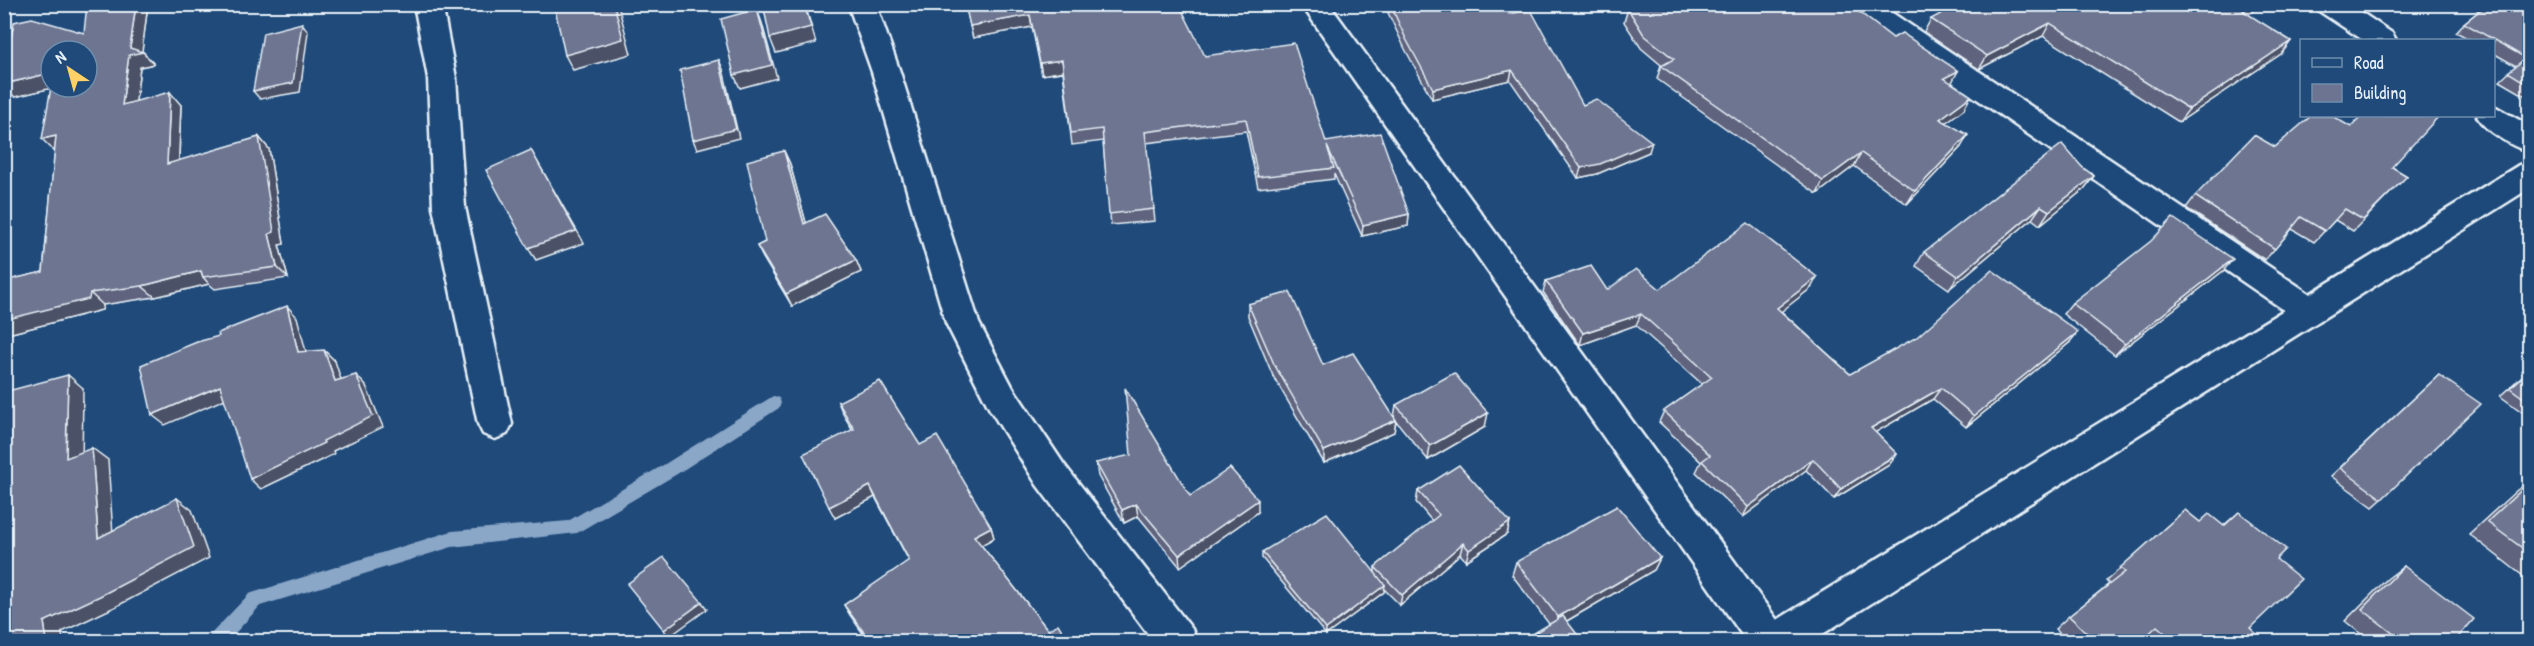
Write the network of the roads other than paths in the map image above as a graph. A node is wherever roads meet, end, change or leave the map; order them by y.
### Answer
1 (428, 4) edge
2 (862, 4) edge
3 (1314, 4) edge
4 (1859, 4) edge
5 (2329, 4) edge
6 (2381, 39) edge
7 (2493, 117) edge
8 (2529, 141) edge
9 (2529, 173) edge
10 (2308, 310) junction
11 (495, 424) dead end
12 (1178, 642) edge
13 (1772, 642) edge

1 - 11 street
2 - 12 street
3 - 13 street
4 - 10 street
5 - 6 street
7 - 8 street
9 - 10 street
10 - 13 street

